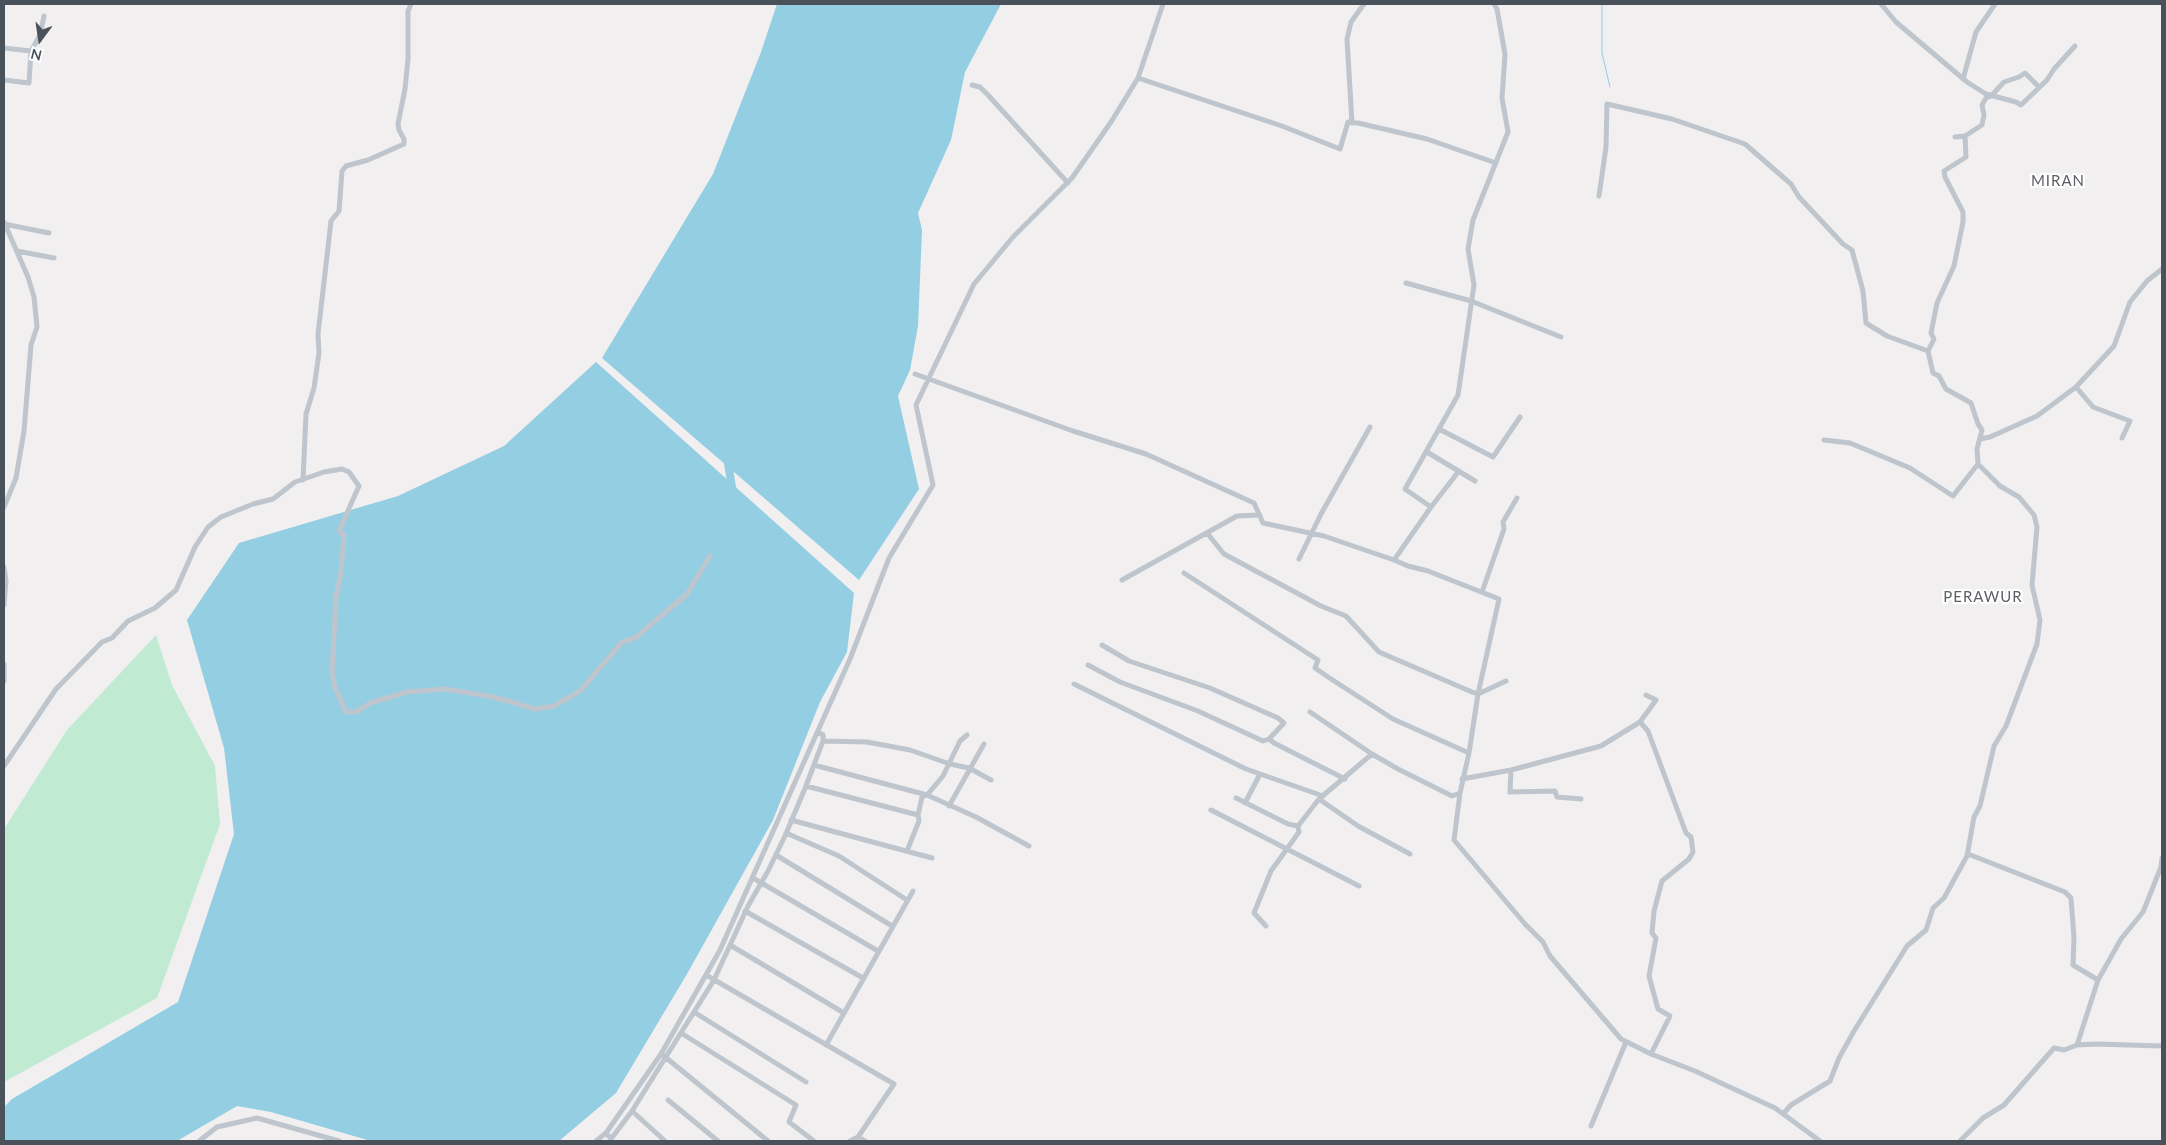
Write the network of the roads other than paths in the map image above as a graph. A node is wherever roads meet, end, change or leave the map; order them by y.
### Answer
1 (411, 4) edge
2 (1163, 4) edge
3 (1364, 4) edge
4 (1494, 4) edge
5 (1881, 4) edge
6 (1996, 4) edge
7 (44, 16) dead end
8 (2075, 46) dead end
9 (4, 48) edge
10 (31, 51) junction
11 (1138, 78) junction
12 (1963, 79) junction
13 (4, 80) edge
14 (972, 85) dead end
15 (2039, 87) junction
16 (1991, 96) junction
17 (1352, 123) junction
18 (1965, 136) junction
19 (1955, 137) dead end
20 (1496, 163) junction
21 (1068, 183) junction
22 (1599, 196) dead end
23 (4, 223) edge
24 (49, 233) dead end
25 (18, 251) junction
26 (54, 258) dead end
27 (2162, 269) edge
28 (1406, 283) dead end
29 (1471, 301) junction
30 (1561, 337) dead end
31 (1928, 351) junction
32 (915, 374) dead end
33 (928, 379) junction
34 (2076, 387) junction
35 (1520, 417) dead end
36 (1370, 427) dead end
37 (1440, 429) junction
38 (2122, 438) dead end
39 (1824, 440) dead end
40 (1980, 440) junction
41 (1428, 452) junction
42 (1978, 464) junction
43 (1459, 471) junction
44 (303, 480) junction
45 (1475, 481) dead end
46 (1517, 498) dead end
47 (4, 507) edge
48 (1431, 507) junction
49 (1260, 515) junction
50 (1208, 533) junction
51 (1311, 533) junction
52 (710, 556) dead end
53 (1299, 559) dead end
54 (1394, 560) junction
55 (4, 567) edge
56 (1184, 573) dead end
57 (1122, 580) dead end
58 (1482, 592) junction
59 (4, 605) edge
60 (1102, 646) dead end
61 (4, 664) edge
62 (1088, 665) dead end
63 (4, 681) edge
64 (1506, 681) dead end
65 (1074, 684) dead end
66 (1478, 694) junction
67 (1646, 695) dead end
68 (1310, 712) dead end
69 (1640, 722) junction
70 (818, 732) junction
71 (967, 735) dead end
72 (1269, 739) junction
73 (823, 740) junction
74 (984, 744) dead end
75 (1469, 753) junction
76 (1372, 754) junction
77 (950, 764) junction
78 (814, 765) junction
79 (4, 766) edge
80 (970, 768) junction
81 (1511, 770) junction
82 (1260, 774) junction
83 (1345, 779) junction
84 (991, 780) dead end
85 (1462, 780) junction
86 (806, 786) junction
87 (1460, 793) junction
88 (927, 795) junction
89 (1236, 798) dead end
90 (1321, 798) junction
91 (1580, 799) dead end
92 (1245, 803) junction
93 (949, 806) junction
94 (1211, 810) dead end
95 (918, 815) junction
96 (792, 820) junction
97 (1298, 826) junction
98 (786, 833) junction
99 (1029, 846) dead end
100 (1288, 849) junction
101 (906, 851) junction
102 (1410, 854) dead end
103 (1968, 854) junction
104 (776, 855) junction
105 (932, 858) dead end
106 (2162, 858) edge
107 (753, 878) junction
108 (761, 883) junction
109 (1359, 886) dead end
110 (913, 891) dead end
111 (907, 900) junction
112 (746, 911) junction
113 (892, 926) junction
114 (1266, 926) dead end
115 (730, 945) junction
116 (878, 951) junction
117 (706, 975) junction
118 (862, 978) junction
119 (714, 980) junction
120 (2098, 980) junction
121 (694, 1012) junction
122 (844, 1013) junction
123 (681, 1033) junction
124 (1626, 1042) junction
125 (826, 1045) junction
126 (2077, 1045) junction
127 (2162, 1046) edge
128 (1651, 1054) junction
129 (663, 1055) junction
130 (806, 1082) dead end
131 (668, 1100) dead end
132 (632, 1111) junction
133 (1784, 1113) junction
134 (1591, 1126) dead end
135 (606, 1133) junction
136 (858, 1137) junction
137 (612, 1140) edge
138 (200, 1141) edge
139 (339, 1141) edge
140 (596, 1141) edge
141 (665, 1141) edge
142 (718, 1141) edge
143 (768, 1141) edge
144 (814, 1141) edge
145 (850, 1141) edge
146 (865, 1141) edge
147 (1820, 1141) edge
148 (1960, 1141) edge

1 - 44 street
2 - 11 street
3 - 17 street
4 - 20 street
5 - 12 street
6 - 12 street
7 - 10 street
8 - 15 street
9 - 10 street
10 - 13 street
11 - 17 street
11 - 21 street
12 - 16 street
14 - 21 street
15 - 16 street
15 - 16 street
16 - 18 street
17 - 20 street
18 - 19 street
18 - 31 street
20 - 29 street
21 - 33 street
22 - 31 street
23 - 24 street
23 - 25 street
25 - 26 street
25 - 47 street
27 - 34 street
28 - 29 street
29 - 30 street
29 - 37 street
31 - 40 street
32 - 33 street
33 - 49 street
33 - 70 street
34 - 38 street
34 - 40 street
35 - 37 street
36 - 51 street
37 - 41 street
39 - 42 street
40 - 42 street
41 - 43 street
41 - 48 street
42 - 103 street
43 - 45 street
43 - 48 street
44 - 52 street
44 - 79 street
46 - 58 street
48 - 54 street
49 - 50 street
49 - 51 street
50 - 57 street
50 - 66 street
51 - 53 street
51 - 54 street
54 - 58 street
55 - 59 street
56 - 75 street
58 - 66 street
60 - 72 street
61 - 63 street
62 - 72 street
64 - 66 street
65 - 82 street
66 - 75 street
67 - 69 street
68 - 76 street
69 - 81 street
69 - 128 street
70 - 73 street
70 - 107 street
71 - 77 street
72 - 83 street
73 - 77 street
73 - 78 street
74 - 80 street
75 - 85 street
76 - 83 street
76 - 87 street
77 - 80 street
77 - 88 street
78 - 86 street
78 - 88 street
80 - 84 street
80 - 93 street
81 - 85 street
81 - 91 street
82 - 90 street
82 - 92 street
83 - 90 street
85 - 87 street
86 - 95 street
86 - 96 street
87 - 124 street
88 - 93 street
88 - 95 street
89 - 92 street
90 - 97 street
90 - 102 street
92 - 97 street
93 - 99 street
94 - 100 street
95 - 101 street
96 - 98 street
96 - 101 street
97 - 100 street
98 - 104 street
98 - 111 street
100 - 109 street
100 - 114 street
101 - 105 street
103 - 120 street
103 - 133 street
104 - 108 street
104 - 113 street
106 - 120 street
107 - 108 street
107 - 117 street
108 - 112 street
108 - 116 street
110 - 111 street
111 - 113 street
112 - 115 street
112 - 118 street
113 - 116 street
115 - 119 street
115 - 122 street
116 - 118 street
117 - 119 street
117 - 129 street
118 - 122 street
119 - 121 street
119 - 125 street
120 - 126 street
121 - 123 street
121 - 130 street
122 - 125 street
123 - 129 street
123 - 144 street
124 - 128 street
124 - 134 street
125 - 136 street
126 - 127 street
126 - 148 street
128 - 133 street
129 - 132 street
129 - 135 street
129 - 143 street
131 - 142 street
132 - 137 street
132 - 141 street
133 - 147 street
135 - 137 street
135 - 140 street
136 - 145 street
136 - 146 street
138 - 139 street

